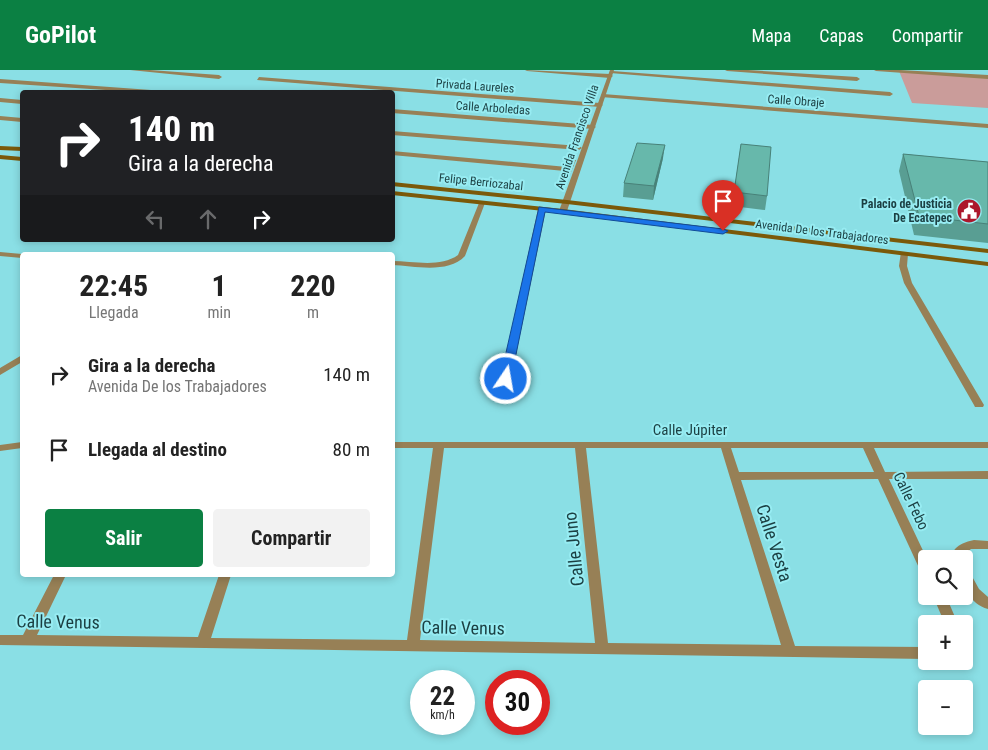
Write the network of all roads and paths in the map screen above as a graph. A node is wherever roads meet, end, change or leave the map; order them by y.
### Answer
1 (132, 70) edge
2 (527, 70) edge
3 (727, 70) edge
4 (876, 70) edge
5 (611, 72) edge
6 (925, 72) edge
7 (766, 73) junction
8 (219, 77) dead end
9 (988, 77) edge
10 (259, 79) dead end
11 (857, 79) dead end
12 (0, 81) edge
13 (766, 84) junction
14 (124, 90) edge
15 (890, 94) dead end
16 (603, 96) junction
17 (0, 100) edge
18 (20, 102) edge
19 (600, 105) junction
20 (395, 112) edge
21 (0, 118) edge
22 (20, 120) edge
23 (988, 126) edge
24 (592, 127) junction
25 (395, 132) edge
26 (582, 140) dead end
27 (0, 148) edge
28 (579, 148) junction
29 (20, 150) edge
30 (395, 153) edge
31 (0, 157) edge
32 (20, 158) edge
33 (570, 169) junction
34 (566, 177) dead end
35 (395, 184) edge
36 (395, 193) edge
37 (567, 202) junction
38 (482, 203) junction
39 (542, 209) junction
40 (563, 211) junction
41 (988, 251) edge
42 (0, 254) edge
43 (904, 254) junction
44 (20, 256) edge
45 (395, 263) edge
46 (988, 264) edge
47 (20, 359) edge
48 (9, 366) junction
49 (20, 366) edge
50 (0, 372) edge
51 (506, 379) dead end
52 (979, 405) dead end
53 (20, 445) edge
54 (395, 445) edge
55 (439, 445) junction
56 (580, 445) junction
57 (725, 445) junction
58 (867, 445) junction
59 (988, 445) edge
60 (0, 448) edge
61 (881, 475) junction
62 (988, 475) edge
63 (734, 476) junction
64 (988, 545) edge
65 (960, 550) edge
66 (918, 553) edge
67 (59, 577) edge
68 (224, 577) edge
69 (973, 590) edge
70 (988, 604) edge
71 (0, 640) edge
72 (27, 640) junction
73 (203, 643) junction
74 (413, 646) junction
75 (602, 648) junction
76 (790, 651) junction
77 (918, 653) edge

1 - 8 street
2 - 5 street
3 - 7 street
4 - 6 street
5 - 13 street
5 - 16 street, Avenida Francisco Villa
6 - 9 street
7 - 11 street
7 - 13 street
10 - 19 street, Privada Laureles
12 - 14 street
13 - 15 street
16 - 19 street, Avenida Francisco Villa
16 - 23 street, Calle Obraje
17 - 18 street
19 - 24 street, Avenida Francisco Villa
20 - 24 street, Calle Arboledas
21 - 22 street
24 - 37 street, Avenida Francisco Villa
25 - 28 street
26 - 28 street
27 - 29 main road
28 - 33 street
30 - 33 street
31 - 32 main road
33 - 34 street
35 - 37 main road, Felipe Berriozabal
36 - 38 main road, Felipe Berriozabal
37 - 40 street, Avenida Francisco Villa
37 - 41 main road, Avenida De los Trabajadores
38 - 39 main road, Felipe Berriozabal
38 - 45 street
39 - 40 main road, Felipe Berriozabal
39 - 51 street
40 - 43 main road, Avenida De los Trabajadores
42 - 44 street
43 - 46 main road, Avenida De los Trabajadores
43 - 52 street
47 - 48 street
48 - 49 street
48 - 50 street
53 - 60 street
54 - 55 street, Calle Júpiter
55 - 56 street, Calle Júpiter
55 - 74 street
56 - 57 street, Calle Júpiter
56 - 75 street, Calle Juno
57 - 58 street, Calle Júpiter
57 - 63 street, Calle Vesta
58 - 59 street, Calle Júpiter
58 - 61 street, Calle Febo
61 - 62 street
61 - 63 street
61 - 66 street, Calle Febo
63 - 76 street, Calle Vesta
64 - 65 street
67 - 72 street
68 - 73 street
69 - 70 street
71 - 72 street, Calle Venus
72 - 73 street, Calle Venus
73 - 74 street, Calle Venus
74 - 75 street, Calle Venus
75 - 76 street, Calle Venus
76 - 77 street, Calle Venus

